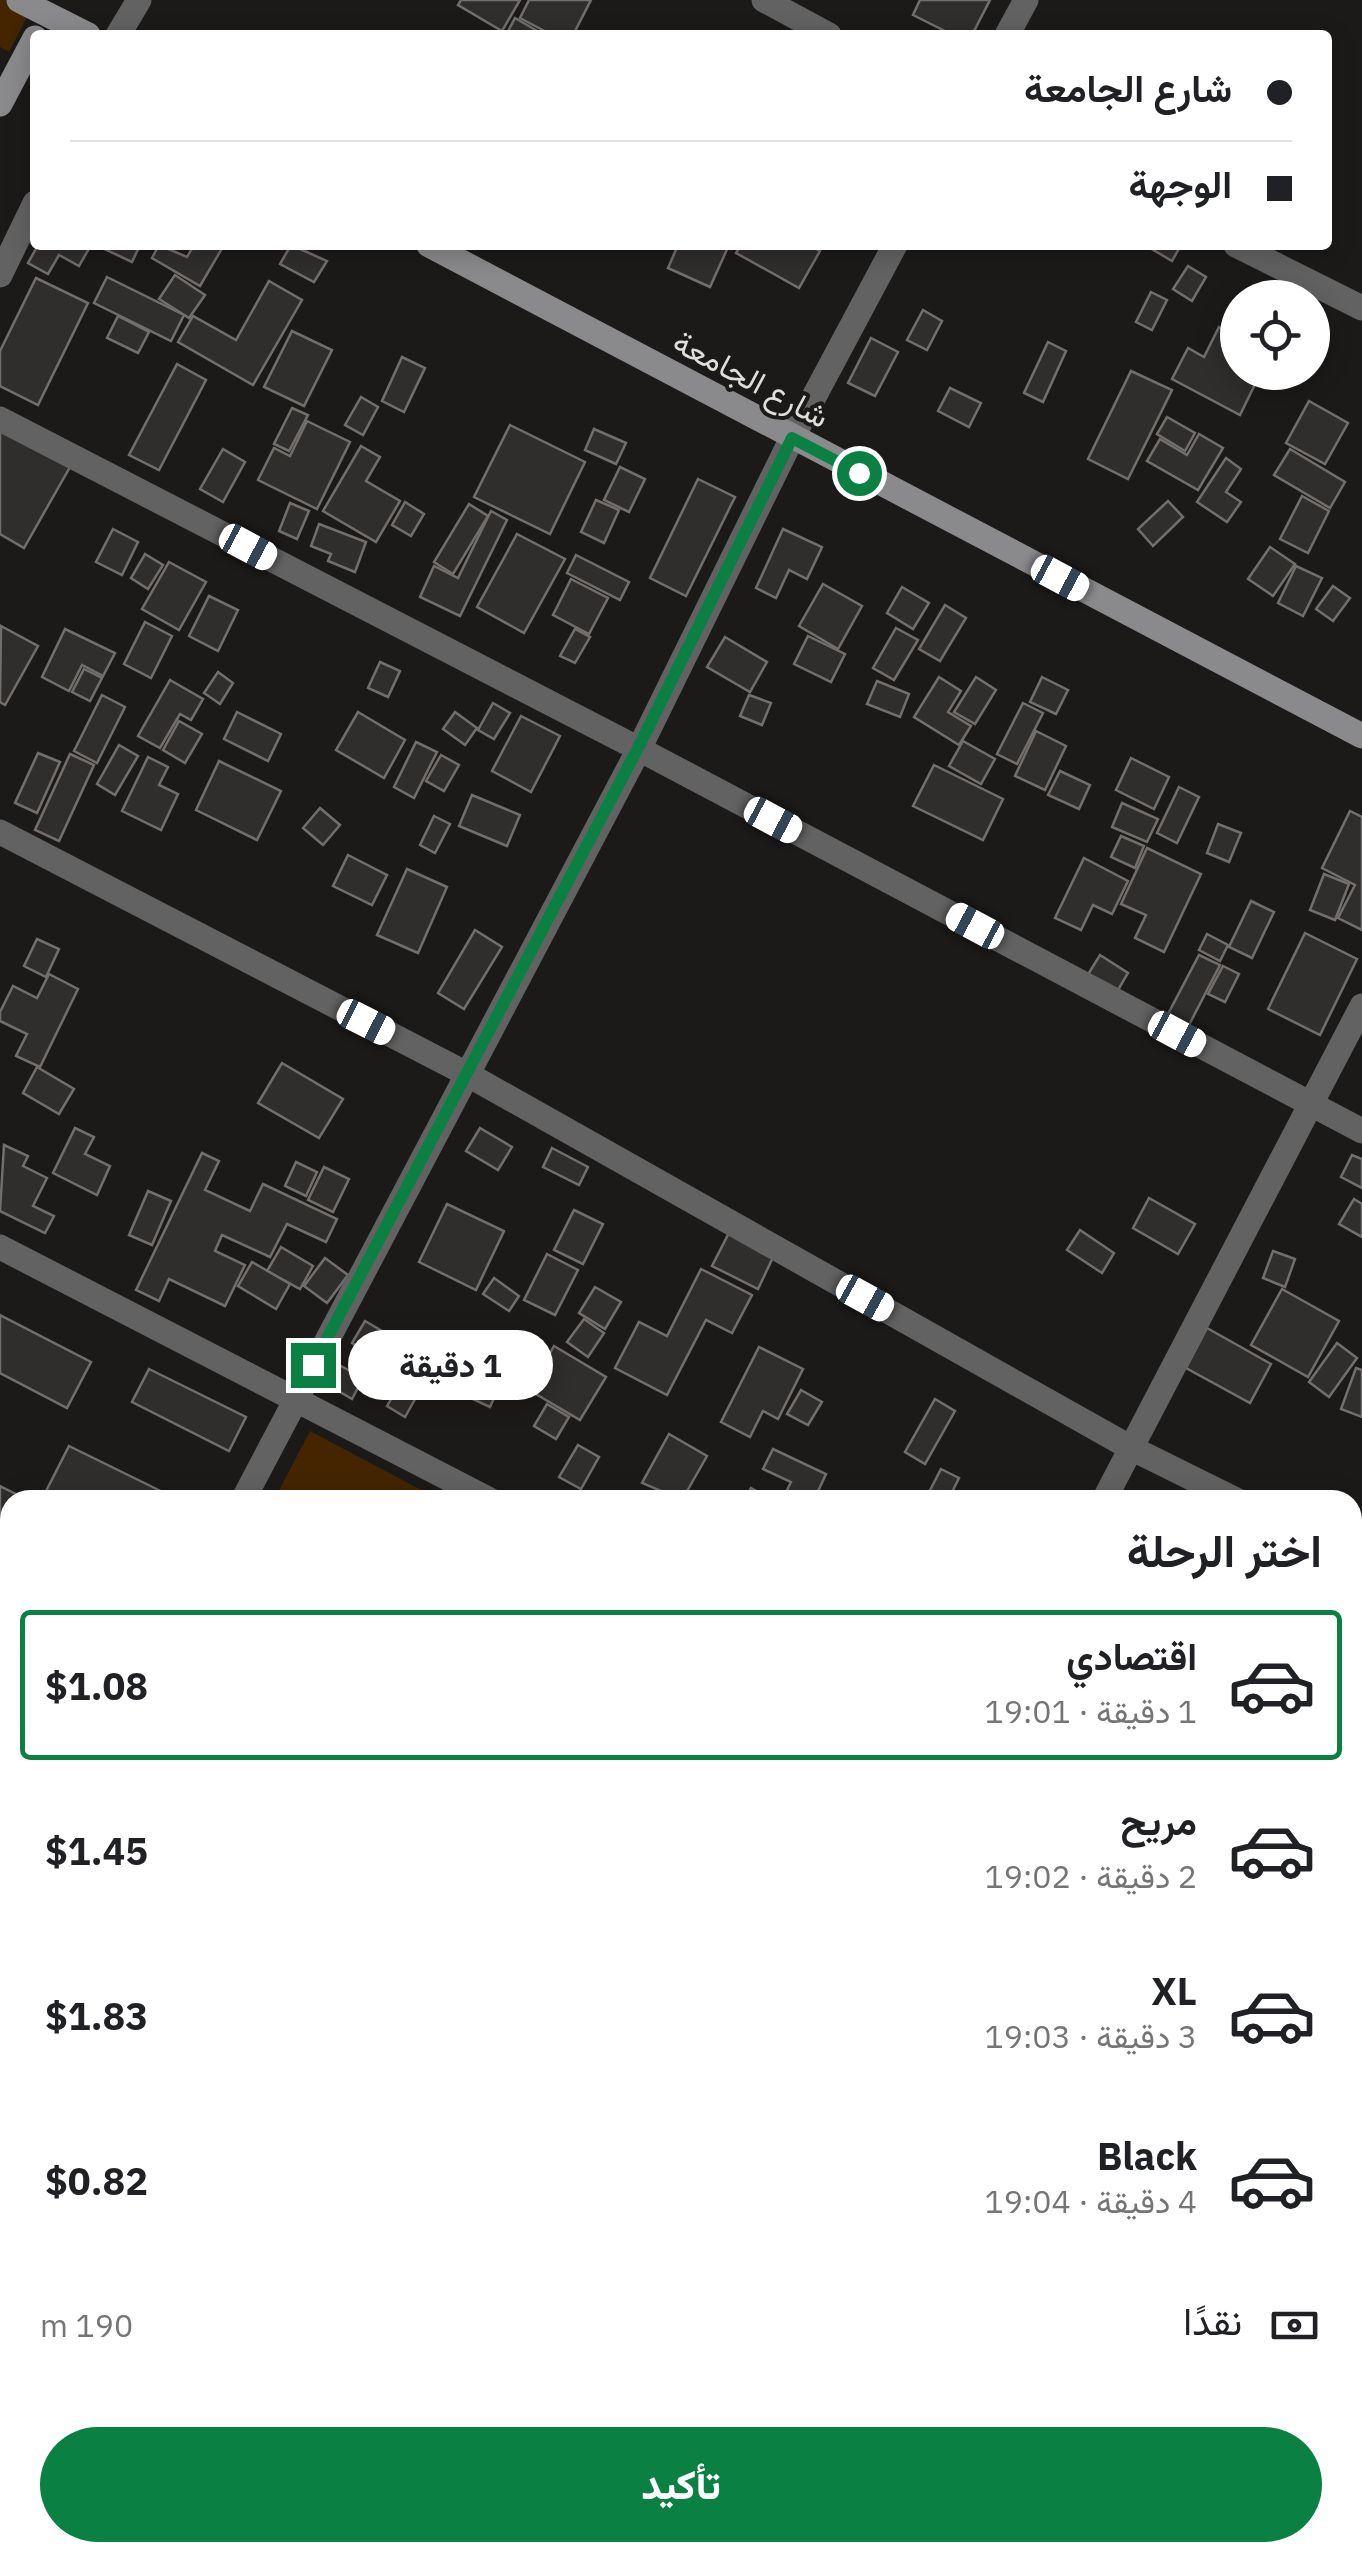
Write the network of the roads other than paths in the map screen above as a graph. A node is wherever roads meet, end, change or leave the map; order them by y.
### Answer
1 (4, 0) edge
2 (20, 0) edge
3 (139, 0) edge
4 (764, 0) edge
5 (1026, 0) edge
6 (0, 7) edge
7 (44, 22) edge
8 (71, 30) edge
9 (121, 30) edge
10 (820, 30) edge
11 (1010, 30) edge
12 (19, 63) edge
13 (0, 104) edge
14 (30, 213) edge
15 (438, 250) edge
16 (892, 250) edge
17 (1246, 250) edge
18 (0, 275) edge
19 (1362, 308) edge
20 (0, 418) edge
21 (792, 438) junction
22 (1362, 736) edge
23 (638, 748) junction
24 (0, 832) edge
25 (1362, 1006) edge
26 (465, 1073) junction
27 (1311, 1105) junction
28 (1362, 1131) edge
29 (0, 1247) edge
30 (296, 1397) junction
31 (1132, 1448) junction
32 (248, 1490) edge
33 (471, 1490) edge
34 (1109, 1490) edge
35 (1216, 1490) edge

1 - 6 street
2 - 7 street
3 - 9 street
4 - 10 street
5 - 11 street
7 - 8 street
12 - 13 street
14 - 18 street
15 - 21 street, شارع الجامعة
16 - 21 street
17 - 19 street
20 - 23 street
21 - 22 street, شارع الجامعة
21 - 23 street
23 - 26 street
23 - 27 street
24 - 26 street
25 - 27 street
26 - 30 street
26 - 31 street
27 - 28 street
27 - 31 street
29 - 30 street
30 - 32 street
30 - 33 street
31 - 34 street
31 - 35 street

